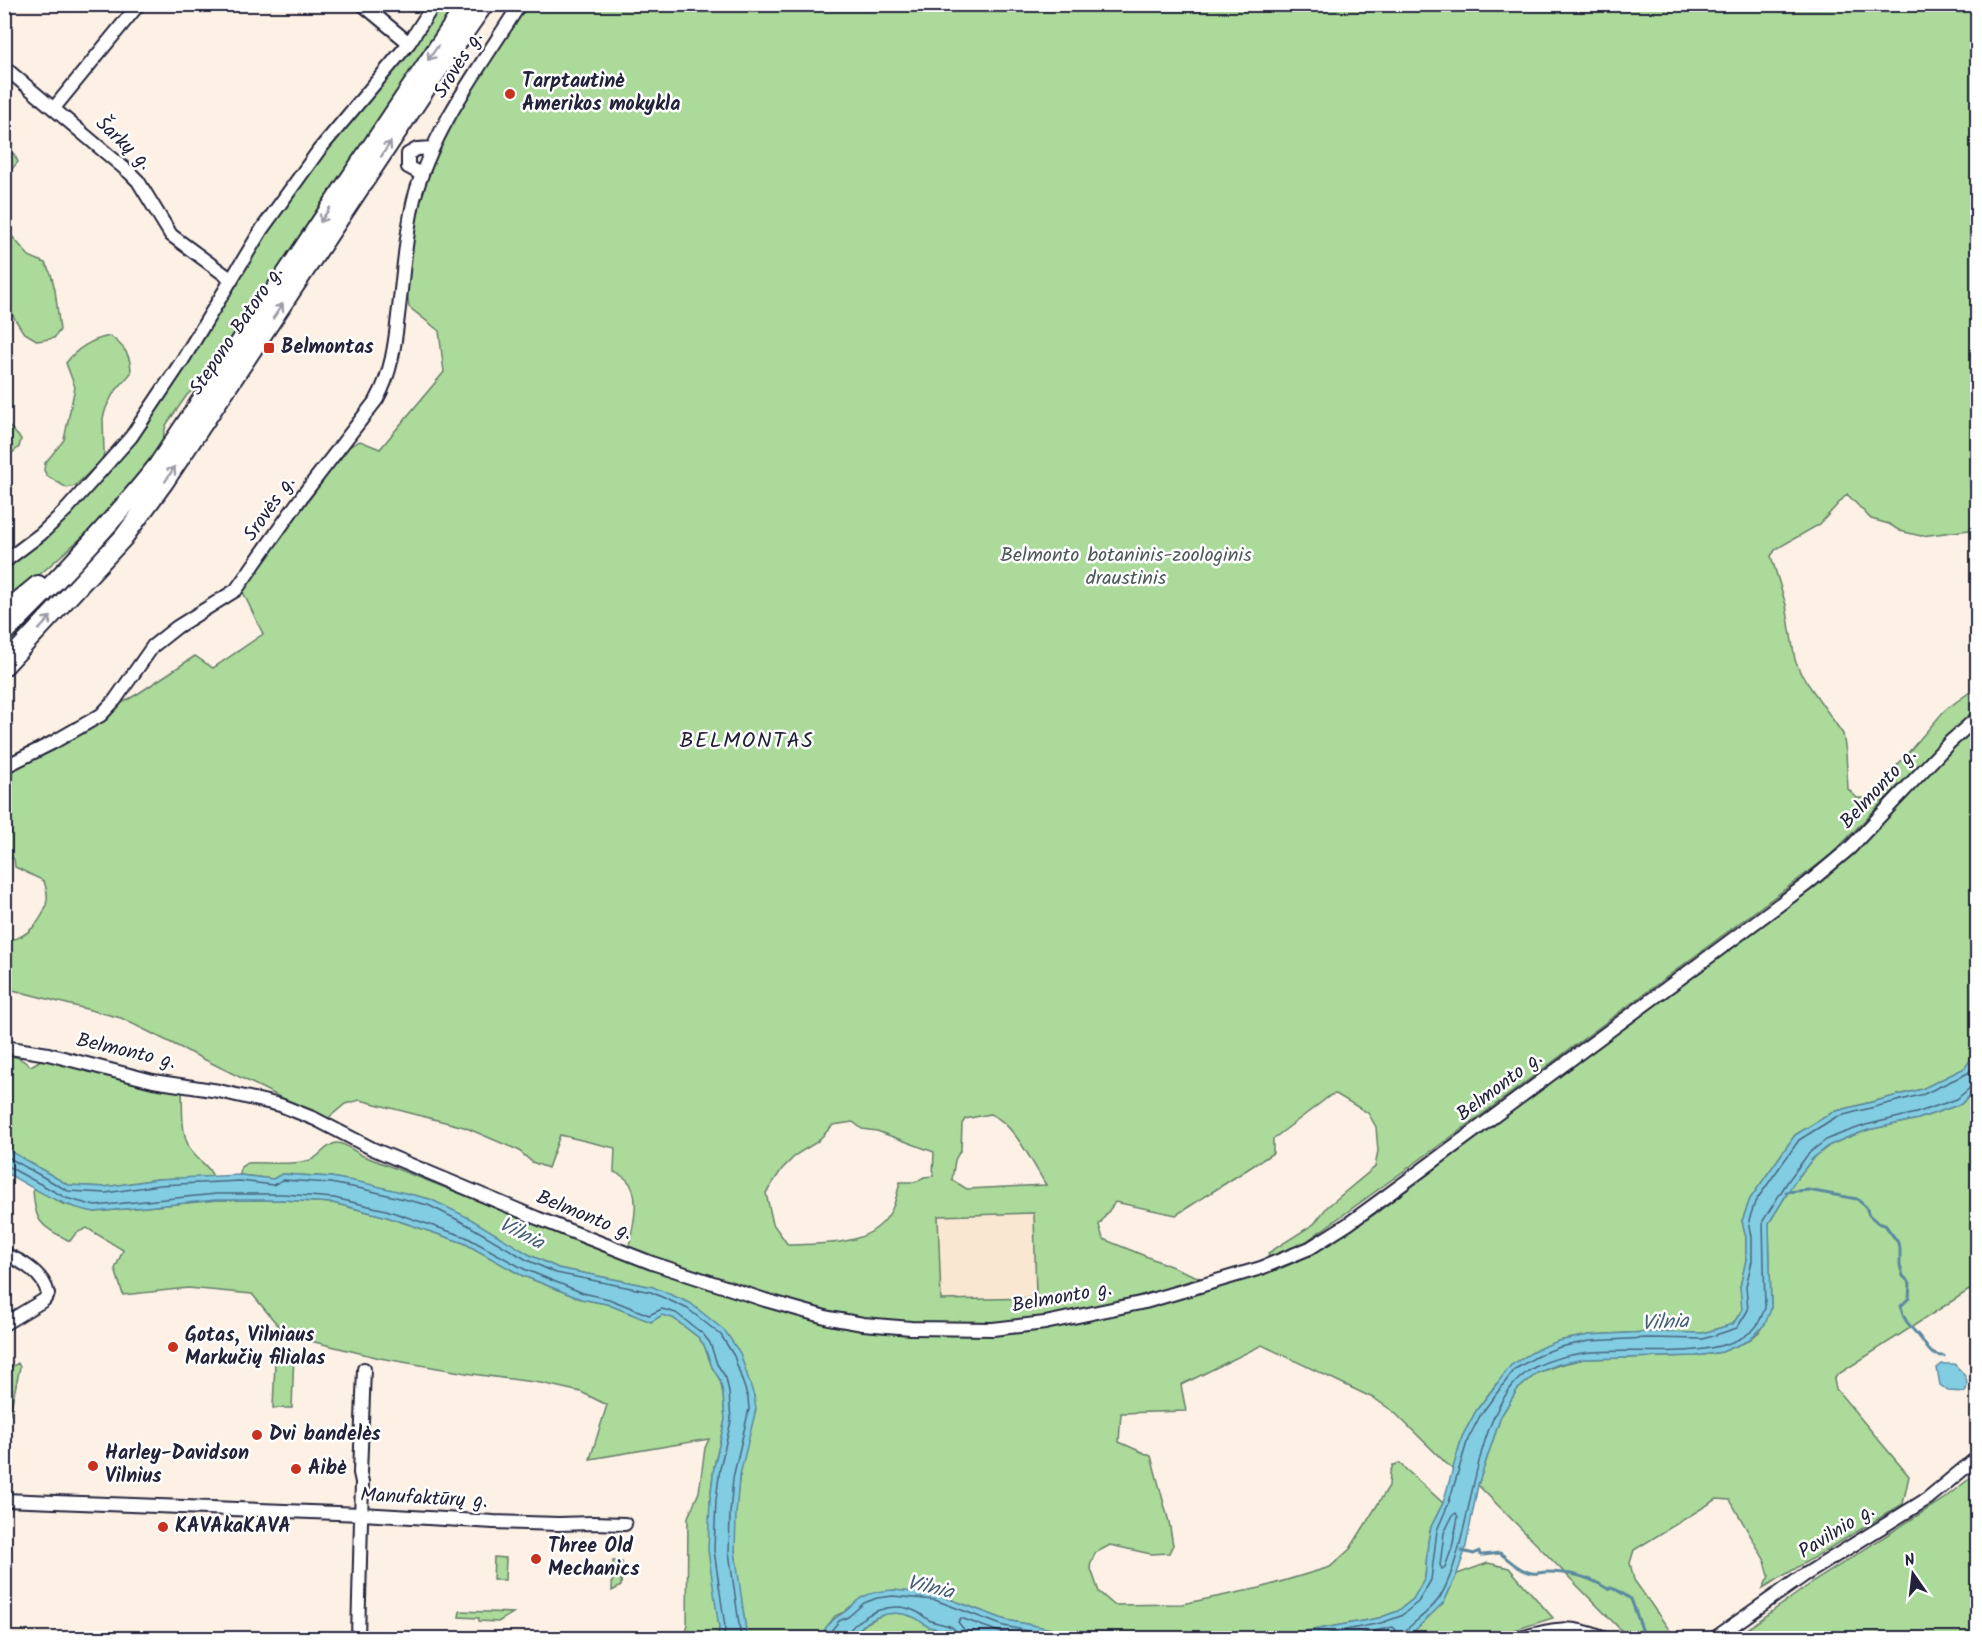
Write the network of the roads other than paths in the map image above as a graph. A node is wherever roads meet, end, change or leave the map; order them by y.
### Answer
1 (139, 4) edge
2 (362, 4) edge
3 (434, 4) edge
4 (467, 4) edge
5 (484, 4) edge
6 (520, 4) edge
7 (409, 43) junction
8 (4, 67) edge
9 (54, 108) junction
10 (432, 148) junction
11 (421, 174) junction
12 (232, 280) junction
13 (104, 530) junction
14 (4, 562) edge
15 (4, 613) edge
16 (4, 633) edge
17 (4, 666) edge
18 (1977, 717) edge
19 (4, 767) edge
20 (4, 1047) edge
21 (4, 1254) edge
22 (4, 1323) edge
23 (364, 1369) dead end
24 (1977, 1457) edge
25 (4, 1500) edge
26 (362, 1514) junction
27 (625, 1524) dead end
28 (358, 1638) edge
29 (1521, 1638) edge
30 (1603, 1638) edge
31 (1715, 1638) edge

1 - 9 street
2 - 7 street
3 - 7 street, Stepono Batoro g.
4 -> 13 main road, Stepono Batoro g.
17 -> 5 main road, Stepono Batoro g.
6 - 10 street, Srovės g.
7 - 12 street, Stepono Batoro g.
8 - 9 street, Šarkų g.
9 - 12 street, Šarkų g.
10 - 11 street, Srovės g.
10 - 11 street
11 - 19 street, Srovės g.
12 - 14 street, Stepono Batoro g.
13 - 15 main road
13 - 16 main road, Stepono Batoro g.
18 - 20 street, Belmonto g.
21 - 22 street
23 - 26 street
24 - 31 street, Pavilnio g.
25 - 26 street, Manufaktūrų g.
26 - 27 street, Manufaktūrų g.
26 - 28 street
29 - 30 street

